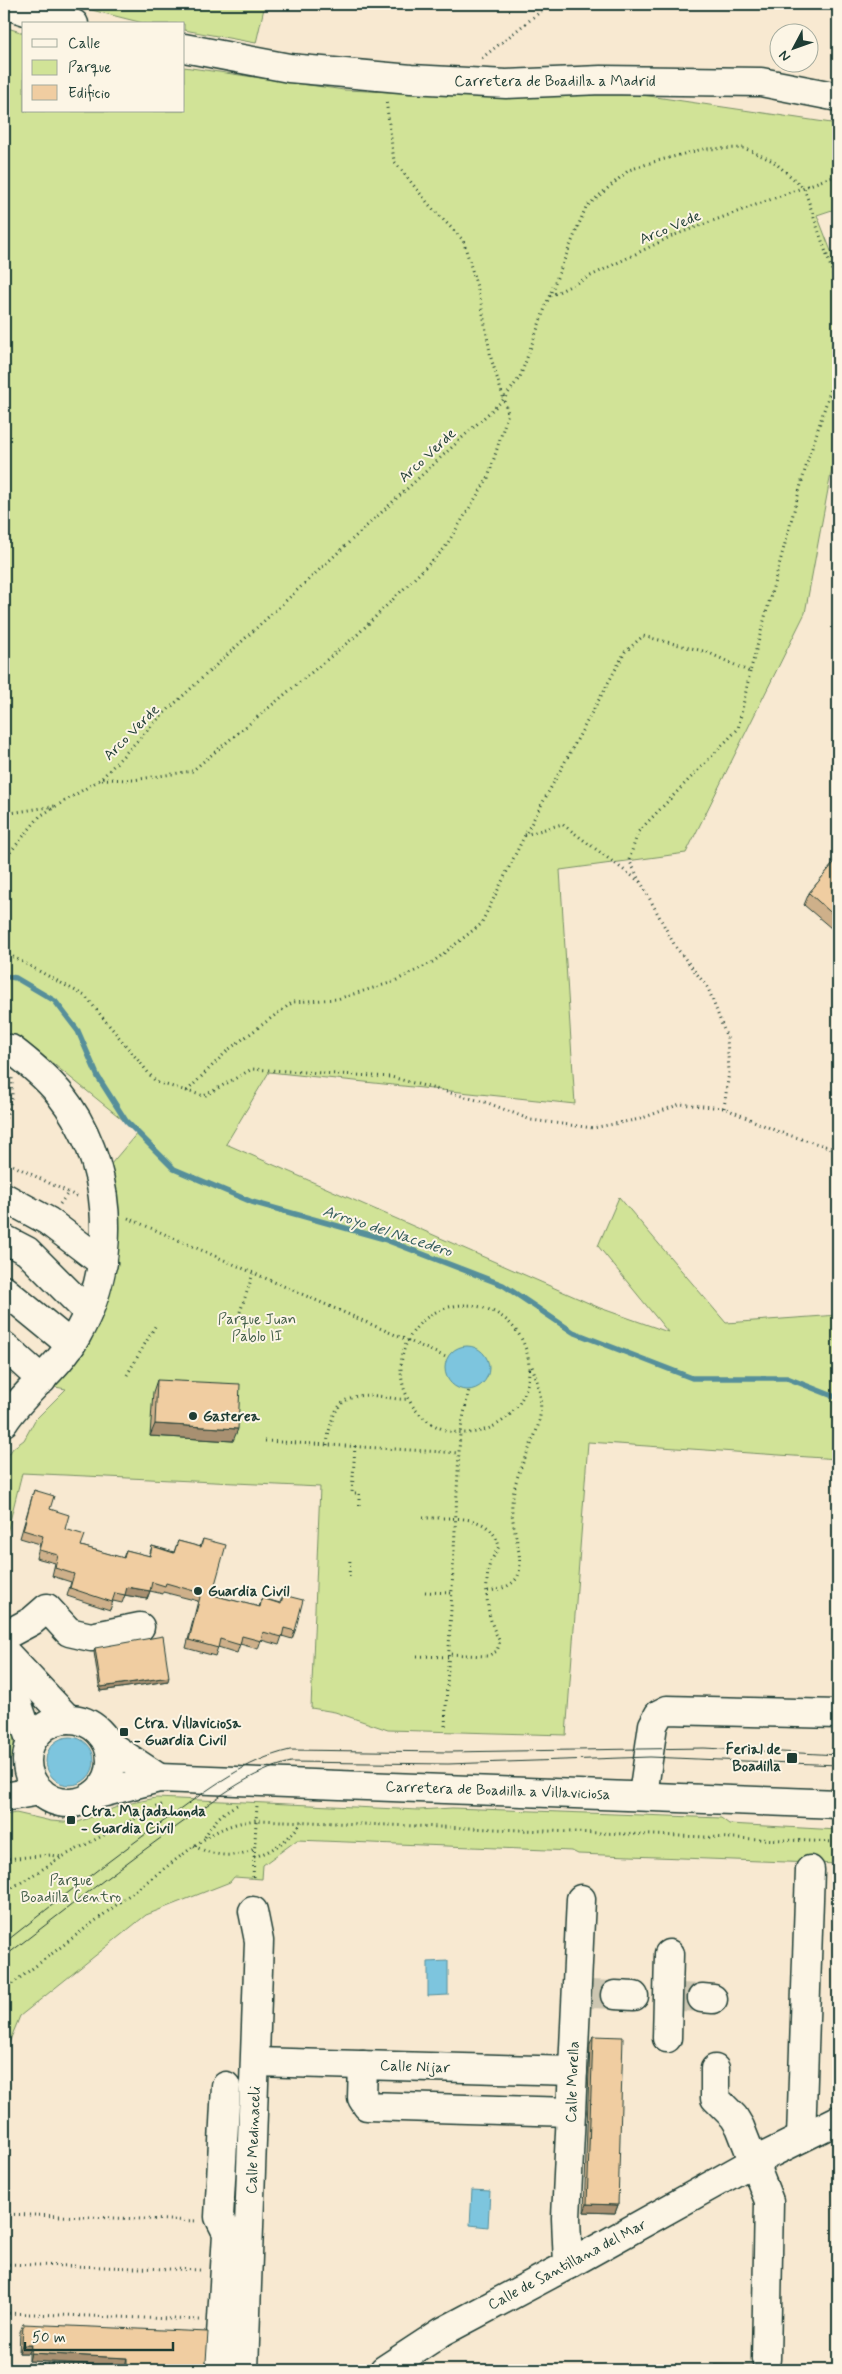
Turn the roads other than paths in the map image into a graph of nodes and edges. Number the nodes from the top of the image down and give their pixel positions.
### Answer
1 (4, 4) edge
2 (66, 22) edge
3 (185, 48) edge
4 (838, 97) edge
5 (15, 1052) road end
6 (4, 1197) edge
7 (4, 1239) edge
8 (103, 1263) junction
9 (4, 1290) edge
10 (88, 1312) junction
11 (71, 1344) junction
12 (4, 1346) edge
13 (42, 1380) junction
14 (6, 1414) edge
15 (140, 1627) dead end
16 (4, 1636) edge
17 (4, 1651) edge
18 (4, 1684) edge
19 (838, 1714) edge
20 (68, 1718) junction
21 (109, 1745) junction
22 (29, 1751) junction
23 (159, 1778) junction
24 (4, 1779) edge
25 (40, 1791) junction
26 (94, 1795) junction
27 (643, 1795) junction
28 (4, 1797) edge
29 (838, 1804) edge
30 (810, 1870) dead end
31 (581, 1899) dead end
32 (253, 1911) dead end
33 (669, 1954) dead end
34 (648, 1996) junction
35 (667, 2038) dead end
36 (256, 2062) junction
37 (363, 2065) junction
38 (715, 2068) dead end
39 (573, 2071) junction
40 (226, 2086) dead end
41 (571, 2112) junction
42 (838, 2120) edge
43 (801, 2138) junction
44 (753, 2162) junction
45 (568, 2265) junction
46 (766, 2359) dead end
47 (220, 2370) edge
48 (244, 2370) edge
49 (384, 2370) edge

1 - 2 street
3 - 4 street, Carretera de Boadilla a Madrid
5 - 8 street
6 - 8 street
7 - 10 street
8 - 10 street
9 - 11 street
10 - 11 street
11 - 13 street
12 - 13 street
13 - 14 street
15 - 16 street
17 - 20 street
18 - 22 street
19 - 27 street
20 - 21 street
20 - 22 street
21 - 23 street
21 - 26 street
22 - 24 street
22 - 25 street
23 - 26 street, Carretera de Boadilla a Villaviciosa
23 - 27 street, Carretera de Boadilla a Villaviciosa
25 - 26 street
25 - 28 street
27 - 29 street, Carretera de Boadilla a Villaviciosa
30 - 43 street
31 - 34 street, Calle Morella
32 - 36 street, Calle Medinaceli
33 - 34 street
34 - 35 street
34 - 39 street, Calle Morella
36 - 37 street, Calle Nijar
36 - 48 street, Calle Medinaceli
37 - 39 street, Calle Nijar
37 - 41 street
38 - 44 street
39 - 41 street, Calle Morella
40 - 47 street
41 - 45 street, Calle Morella
42 - 43 street, Calle de Santillana del Mar
43 - 44 street, Calle de Santillana del Mar
44 - 45 street, Calle de Santillana del Mar
44 - 46 street
45 - 49 street, Calle de Santillana del Mar

